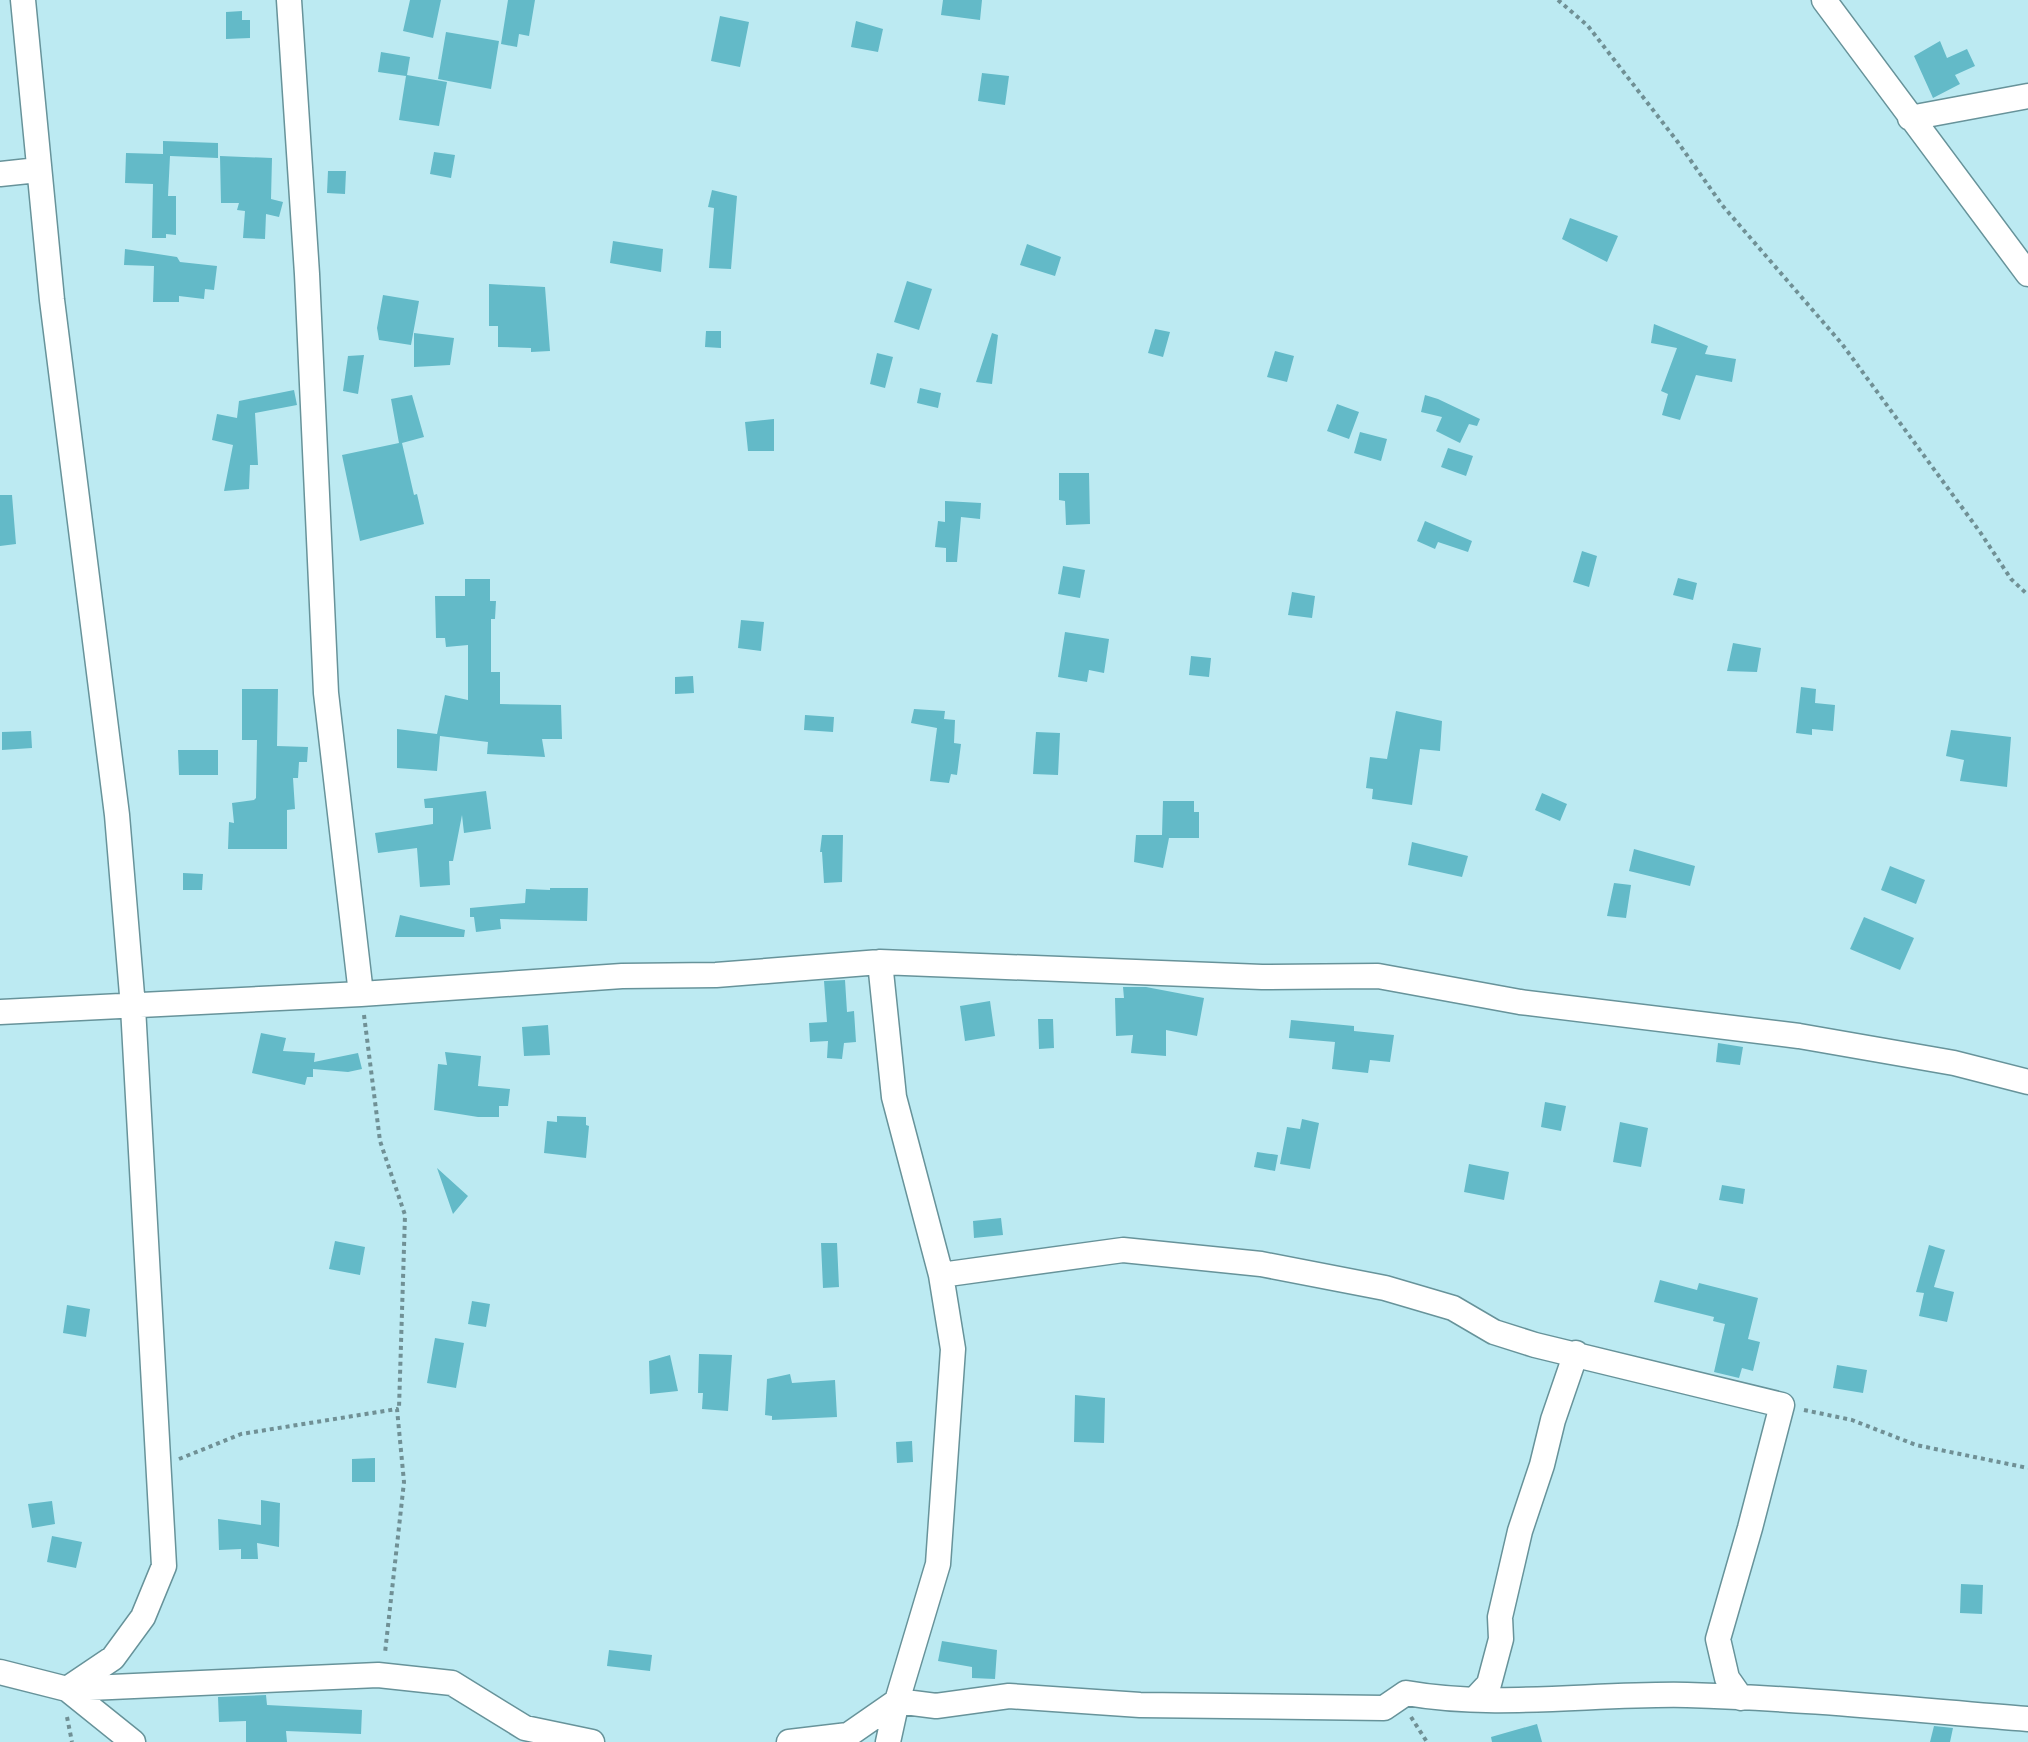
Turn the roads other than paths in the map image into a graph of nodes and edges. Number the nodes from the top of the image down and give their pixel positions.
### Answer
1 (23, 0) edge
2 (289, 0) edge
3 (1824, 0) edge
4 (2028, 96) edge
5 (1910, 118) junction
6 (38, 170) junction
7 (0, 174) edge
8 (2028, 274) edge
9 (880, 962) junction
10 (361, 994) junction
11 (133, 1007) junction
12 (0, 1012) edge
13 (2028, 1082) edge
14 (941, 1275) junction
15 (1576, 1353) junction
16 (0, 1672) edge
17 (67, 1689) junction
18 (1741, 1698) junction
19 (1475, 1699) junction
20 (897, 1701) junction
21 (2028, 1719) edge
22 (133, 1742) edge
23 (592, 1742) edge
24 (789, 1742) edge
25 (888, 1742) edge

1 - 6 street
2 - 10 street
3 - 5 street
4 - 5 street
5 - 8 street
6 - 7 street
6 - 11 street
9 - 10 street
9 - 13 street
9 - 14 street
10 - 11 street
11 - 12 street
11 - 17 street
14 - 15 street
14 - 20 street
15 - 18 street
15 - 19 street
16 - 17 street
17 - 22 street
17 - 23 street
18 - 19 street
18 - 21 street
19 - 20 street
20 - 24 street
20 - 25 street

